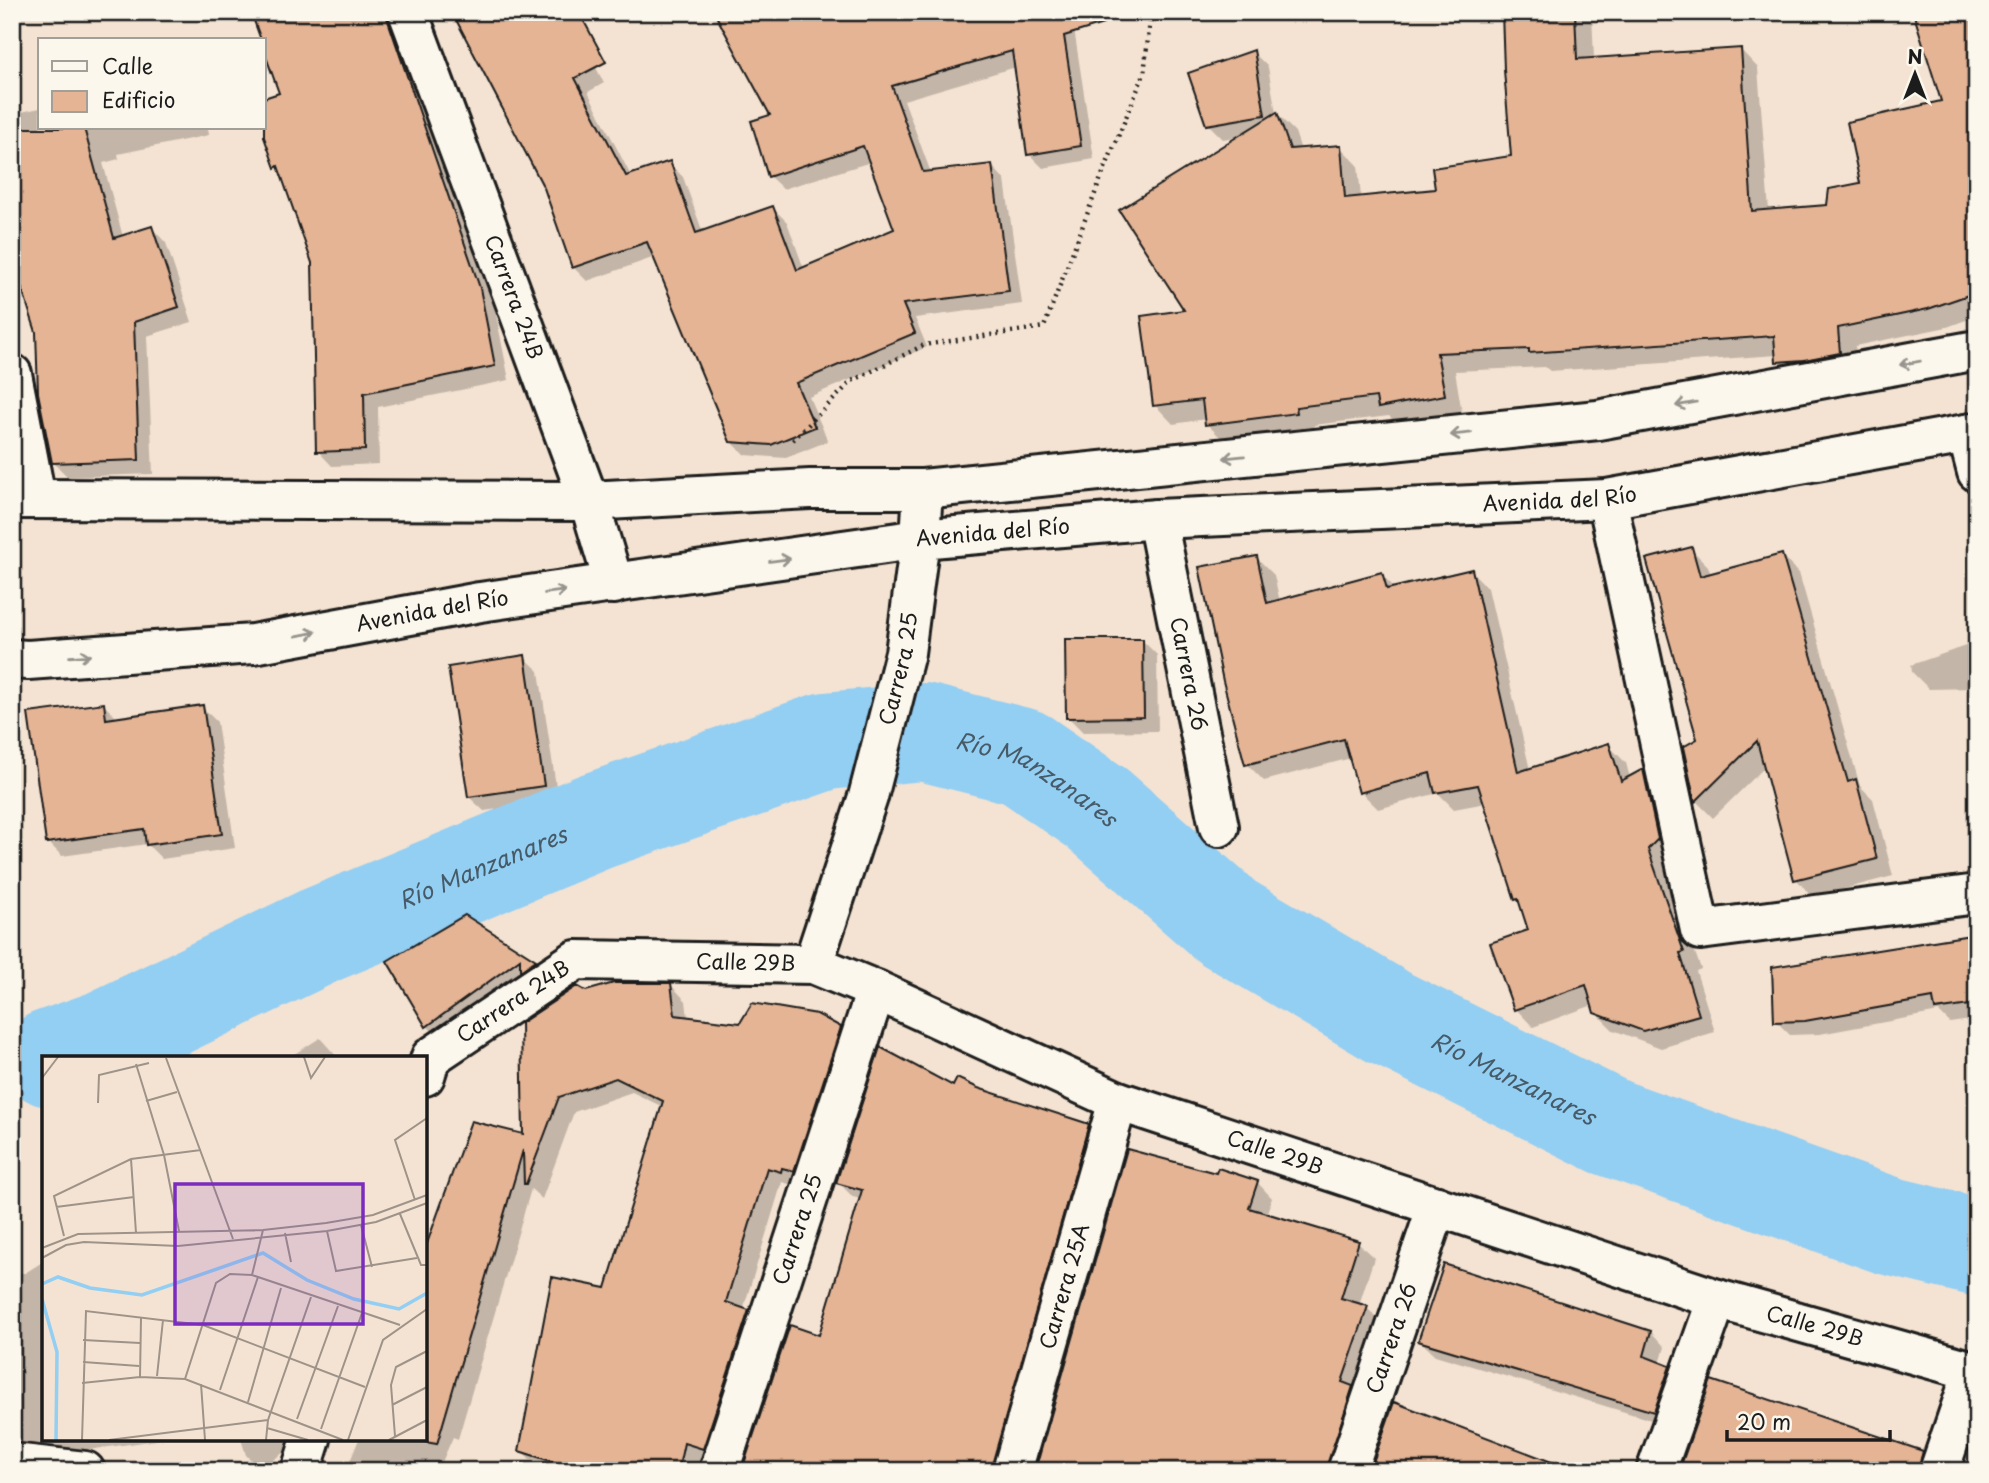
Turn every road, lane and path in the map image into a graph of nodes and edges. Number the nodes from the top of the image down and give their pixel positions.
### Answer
1 (408, 12) edge
2 (1151, 12) edge
3 (1977, 350) edge
4 (12, 374) edge
5 (1972, 433) edge
6 (1977, 472) edge
7 (810, 489) junction
8 (923, 489) junction
9 (24, 499) edge
10 (1607, 499) junction
11 (589, 501) junction
12 (1157, 519) junction
13 (920, 539) junction
14 (614, 584) junction
15 (12, 659) edge
16 (1219, 827) dead end
17 (1977, 894) edge
18 (576, 960) joint
19 (813, 964) junction
20 (877, 990) junction
21 (427, 1070) edge
22 (1118, 1101) junction
23 (1437, 1206) junction
24 (1717, 1299) junction
25 (1975, 1372) edge
26 (310, 1441) edge
27 (12, 1463) edge
28 (85, 1471) edge
29 (301, 1471) edge
30 (719, 1471) edge
31 (1012, 1471) edge
32 (1347, 1471) edge
33 (1656, 1471) edge
34 (1940, 1471) edge

1 - 11 street, Carrera 24B
2 - 7 path
3 -> 8 street
4 - 9 street
5 - 6 street
5 - 10 street, Avenida del Río
7 - 8 street
7 - 11 street
8 - 13 street, Carrera 25
9 - 11 street
10 - 12 street, Avenida del Río
10 - 17 street
11 - 14 street, Carrera 24B
12 - 13 street, Avenida del Río
12 - 16 street, Carrera 26
14 -> 13 street, Avenida del Río
13 - 19 street, Carrera 25
15 -> 14 street, Avenida del Río
18 - 19 street, Calle 29B
18 - 21 street, Carrera 24B
19 - 20 street, Calle 29B
20 - 22 street, Calle 29B
20 - 30 street, Carrera 25
22 - 23 street, Calle 29B
22 - 31 street, Carrera 25A
23 - 24 street, Calle 29B
23 - 32 street, Carrera 26
24 - 25 street, Calle 29B
24 - 33 street
25 - 34 street
26 - 29 street
27 - 28 street

